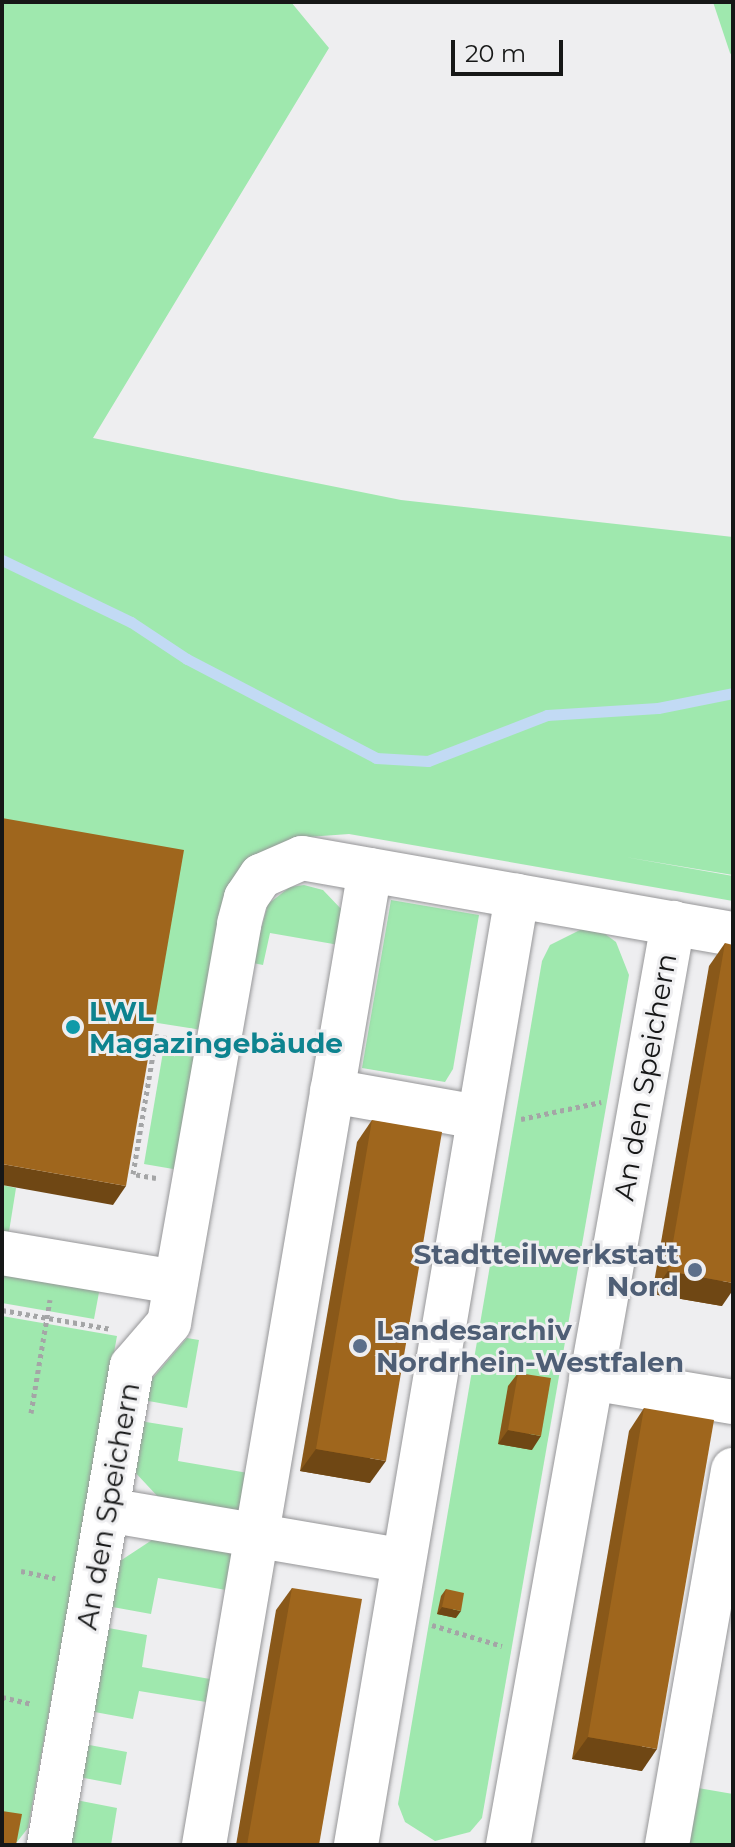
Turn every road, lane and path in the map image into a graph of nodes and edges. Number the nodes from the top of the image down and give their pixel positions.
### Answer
1 (370, 870) junction
2 (517, 896) junction
3 (673, 923) junction
4 (733, 934) edge
5 (143, 1034) edge
6 (156, 1036) junction
7 (178, 1040) dead end
8 (332, 1091) junction
9 (641, 1095) junction
10 (477, 1122) junction
11 (193, 1185) junction
12 (2, 1253) edge
13 (51, 1292) dead end
14 (172, 1303) junction
15 (2, 1310) edge
16 (47, 1318) junction
17 (591, 1378) junction
18 (733, 1402) edge
19 (31, 1413) dead end
20 (733, 1470) edge
21 (107, 1510) junction
22 (256, 1536) junction
23 (401, 1560) junction
24 (392, 1613) junction
25 (542, 1659) junction
26 (49, 1845) edge
27 (204, 1845) edge
28 (356, 1845) edge
29 (508, 1845) edge
30 (667, 1845) edge

1 - 2 lane, An den Speichern
1 - 8 lane
1 - 11 lane, An den Speichern
2 - 3 lane, An den Speichern
2 - 10 lane
3 - 4 lane, An den Speichern
3 - 9 lane, An den Speichern
5 - 6 path
6 - 7 path
6 - 11 path
8 - 10 lane
8 - 22 lane
9 - 10 path
9 - 17 lane, An den Speichern
10 - 23 lane
11 - 14 lane, An den Speichern
12 - 14 lane
13 - 16 path
14 - 16 path
14 - 21 lane, An den Speichern
15 - 16 path
16 - 19 path
17 - 18 lane
17 - 25 lane, An den Speichern
20 - 30 lane
21 - 22 lane
21 - 26 lane, An den Speichern
22 - 23 lane
22 - 27 lane
23 - 24 lane
24 - 25 path
24 - 28 lane
25 - 29 lane, An den Speichern

